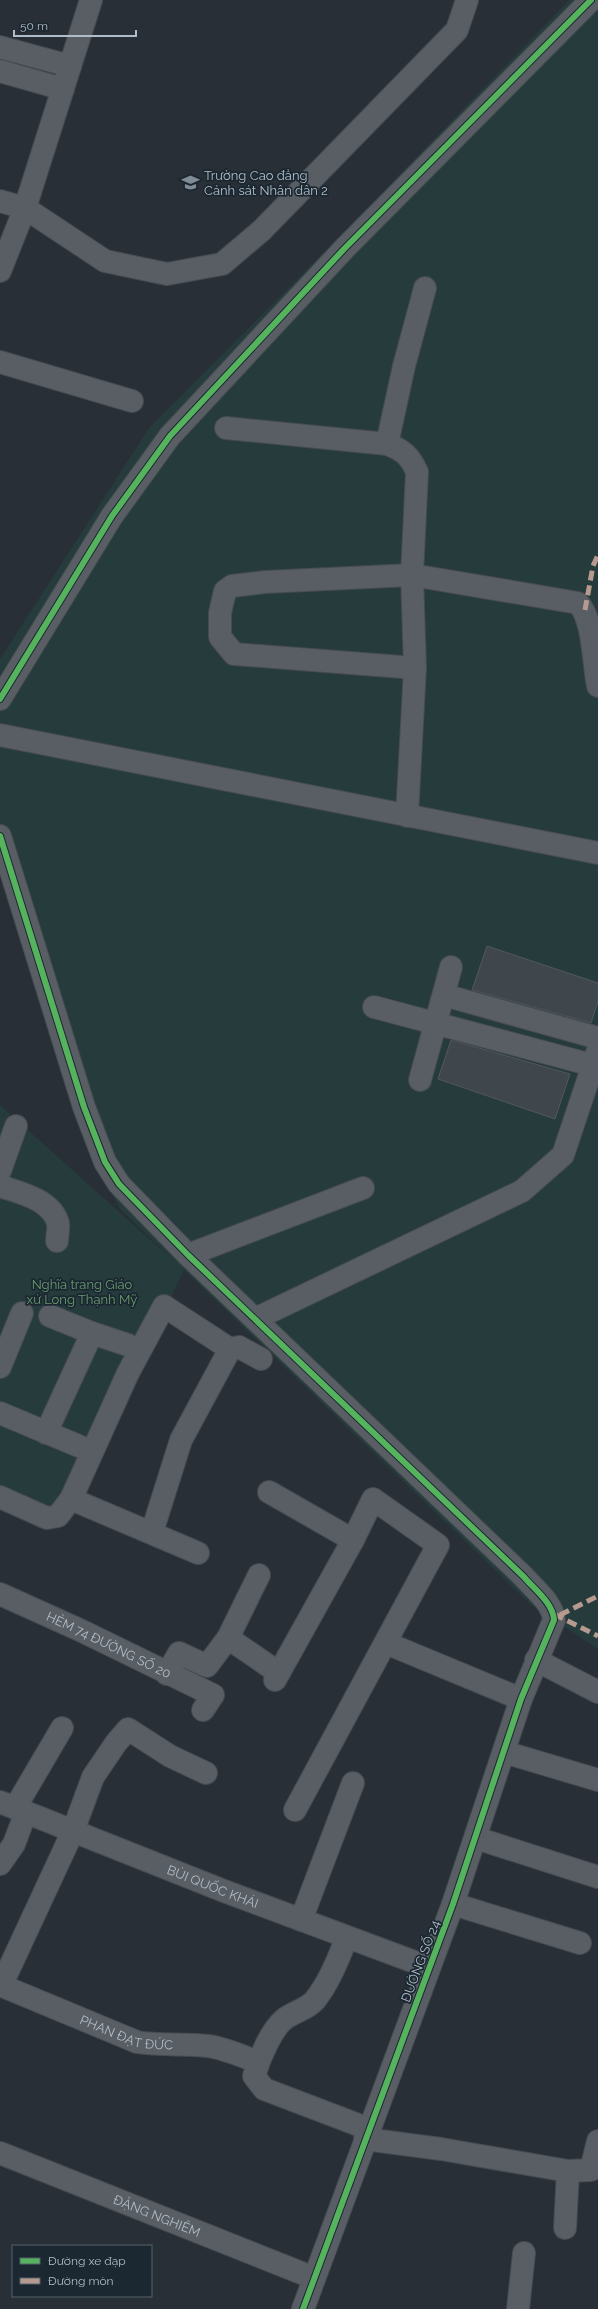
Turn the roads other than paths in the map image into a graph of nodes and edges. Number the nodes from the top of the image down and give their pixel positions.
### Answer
1 (91, 0) edge
2 (467, 0) edge
3 (591, 0) edge
4 (0, 47) edge
5 (70, 66) junction
6 (0, 71) edge
7 (63, 89) junction
8 (0, 201) edge
9 (25, 208) junction
10 (0, 271) edge
11 (425, 288) dead end
12 (0, 362) edge
13 (132, 401) dead end
14 (226, 428) dead end
15 (387, 444) junction
16 (412, 575) junction
17 (415, 668) junction
18 (598, 686) edge
19 (0, 698) edge
20 (0, 734) edge
21 (407, 816) junction
22 (0, 836) edge
23 (598, 853) edge
24 (452, 967) dead end
25 (444, 994) junction
26 (374, 1007) dead end
27 (436, 1024) junction
28 (598, 1038) edge
29 (595, 1058) edge
30 (420, 1080) dead end
31 (16, 1126) dead end
32 (0, 1171) edge
33 (0, 1186) edge
34 (363, 1188) dead end
35 (57, 1241) dead end
36 (188, 1256) junction
37 (22, 1313) dead end
38 (50, 1316) dead end
39 (255, 1319) junction
40 (92, 1333) junction
41 (128, 1345) dead end
42 (230, 1349) junction
43 (260, 1359) dead end
44 (0, 1367) edge
45 (0, 1413) edge
46 (46, 1433) junction
47 (86, 1450) dead end
48 (269, 1492) dead end
49 (0, 1497) edge
50 (71, 1499) junction
51 (152, 1532) junction
52 (353, 1540) junction
53 (198, 1553) dead end
54 (259, 1575) dead end
55 (0, 1594) edge
56 (228, 1638) junction
57 (386, 1643) junction
58 (536, 1660) junction
59 (167, 1674) junction
60 (598, 1692) edge
61 (521, 1699) junction
62 (203, 1710) dead end
63 (62, 1728) dead end
64 (504, 1752) junction
65 (206, 1773) dead end
66 (598, 1780) edge
67 (353, 1783) dead end
68 (14, 1807) edge
69 (295, 1810) dead end
70 (73, 1831) junction
71 (476, 1838) junction
72 (0, 1864) edge
73 (598, 1877) edge
74 (453, 1904) junction
75 (301, 1920) junction
76 (347, 1937) junction
77 (580, 1943) dead end
78 (428, 1967) junction
79 (0, 1986) edge
80 (258, 2062) junction
81 (367, 2134) junction
82 (598, 2140) edge
83 (0, 2153) edge
84 (568, 2171) junction
85 (565, 2228) dead end
86 (524, 2253) dead end
87 (314, 2278) junction
88 (303, 2309) edge
89 (518, 2309) edge

1 - 5 street
2 - 9 street
3 - 19 street
4 - 5 street
5 - 7 street
6 - 7 street
7 - 9 street
8 - 9 street
9 - 10 street
11 - 15 street
12 - 13 street
14 - 15 street
15 - 16 street
16 - 17 street
16 - 17 street
16 - 18 street
17 - 21 street
20 - 21 street
21 - 23 street
22 - 36 street
24 - 25 street
25 - 27 street
25 - 28 street
26 - 27 street
27 - 29 street
27 - 30 street
29 - 39 street
31 - 32 street
33 - 35 street
34 - 36 street
36 - 39 street
37 - 44 street
38 - 40 street
39 - 58 street, ĐƯỜNG SỐ 24
40 - 41 street
40 - 46 street
42 - 43 street
42 - 50 street
42 - 51 street
45 - 46 street
46 - 47 street
48 - 52 street
49 - 50 street
50 - 51 street
51 - 53 street
52 - 56 street
52 - 57 street
54 - 56 street
55 - 59 street, HẺM 74 ĐƯỜNG SỐ 20
56 - 59 street, HẺM 74 ĐƯỜNG SỐ 20
57 - 61 street
57 - 69 street
58 - 60 street
58 - 61 street, ĐƯỜNG SỐ 24
59 - 62 street
61 - 64 street, ĐƯỜNG SỐ 24
63 - 68 street
64 - 66 street
64 - 71 street, ĐƯỜNG SỐ 24
65 - 70 street
67 - 75 street
68 - 70 street, BÙI QUỐC KHÁI
68 - 72 street
70 - 75 street, BÙI QUỐC KHÁI
70 - 79 street
71 - 73 street
71 - 74 street, ĐƯỜNG SỐ 24
74 - 77 street
74 - 78 street, ĐƯỜNG SỐ 24
75 - 76 street, BÙI QUỐC KHÁI
76 - 78 street, BÙI QUỐC KHÁI
76 - 80 street
78 - 81 street, ĐƯỜNG SỐ 24
79 - 80 street, PHAN ĐẠT ĐỨC
80 - 81 street
81 - 84 street
81 - 87 street, ĐƯỜNG SỐ 24
82 - 84 street
83 - 87 street, ĐẶNG NGHIÊM
84 - 85 street
86 - 89 street
87 - 88 street, ĐƯỜNG SỐ 24

